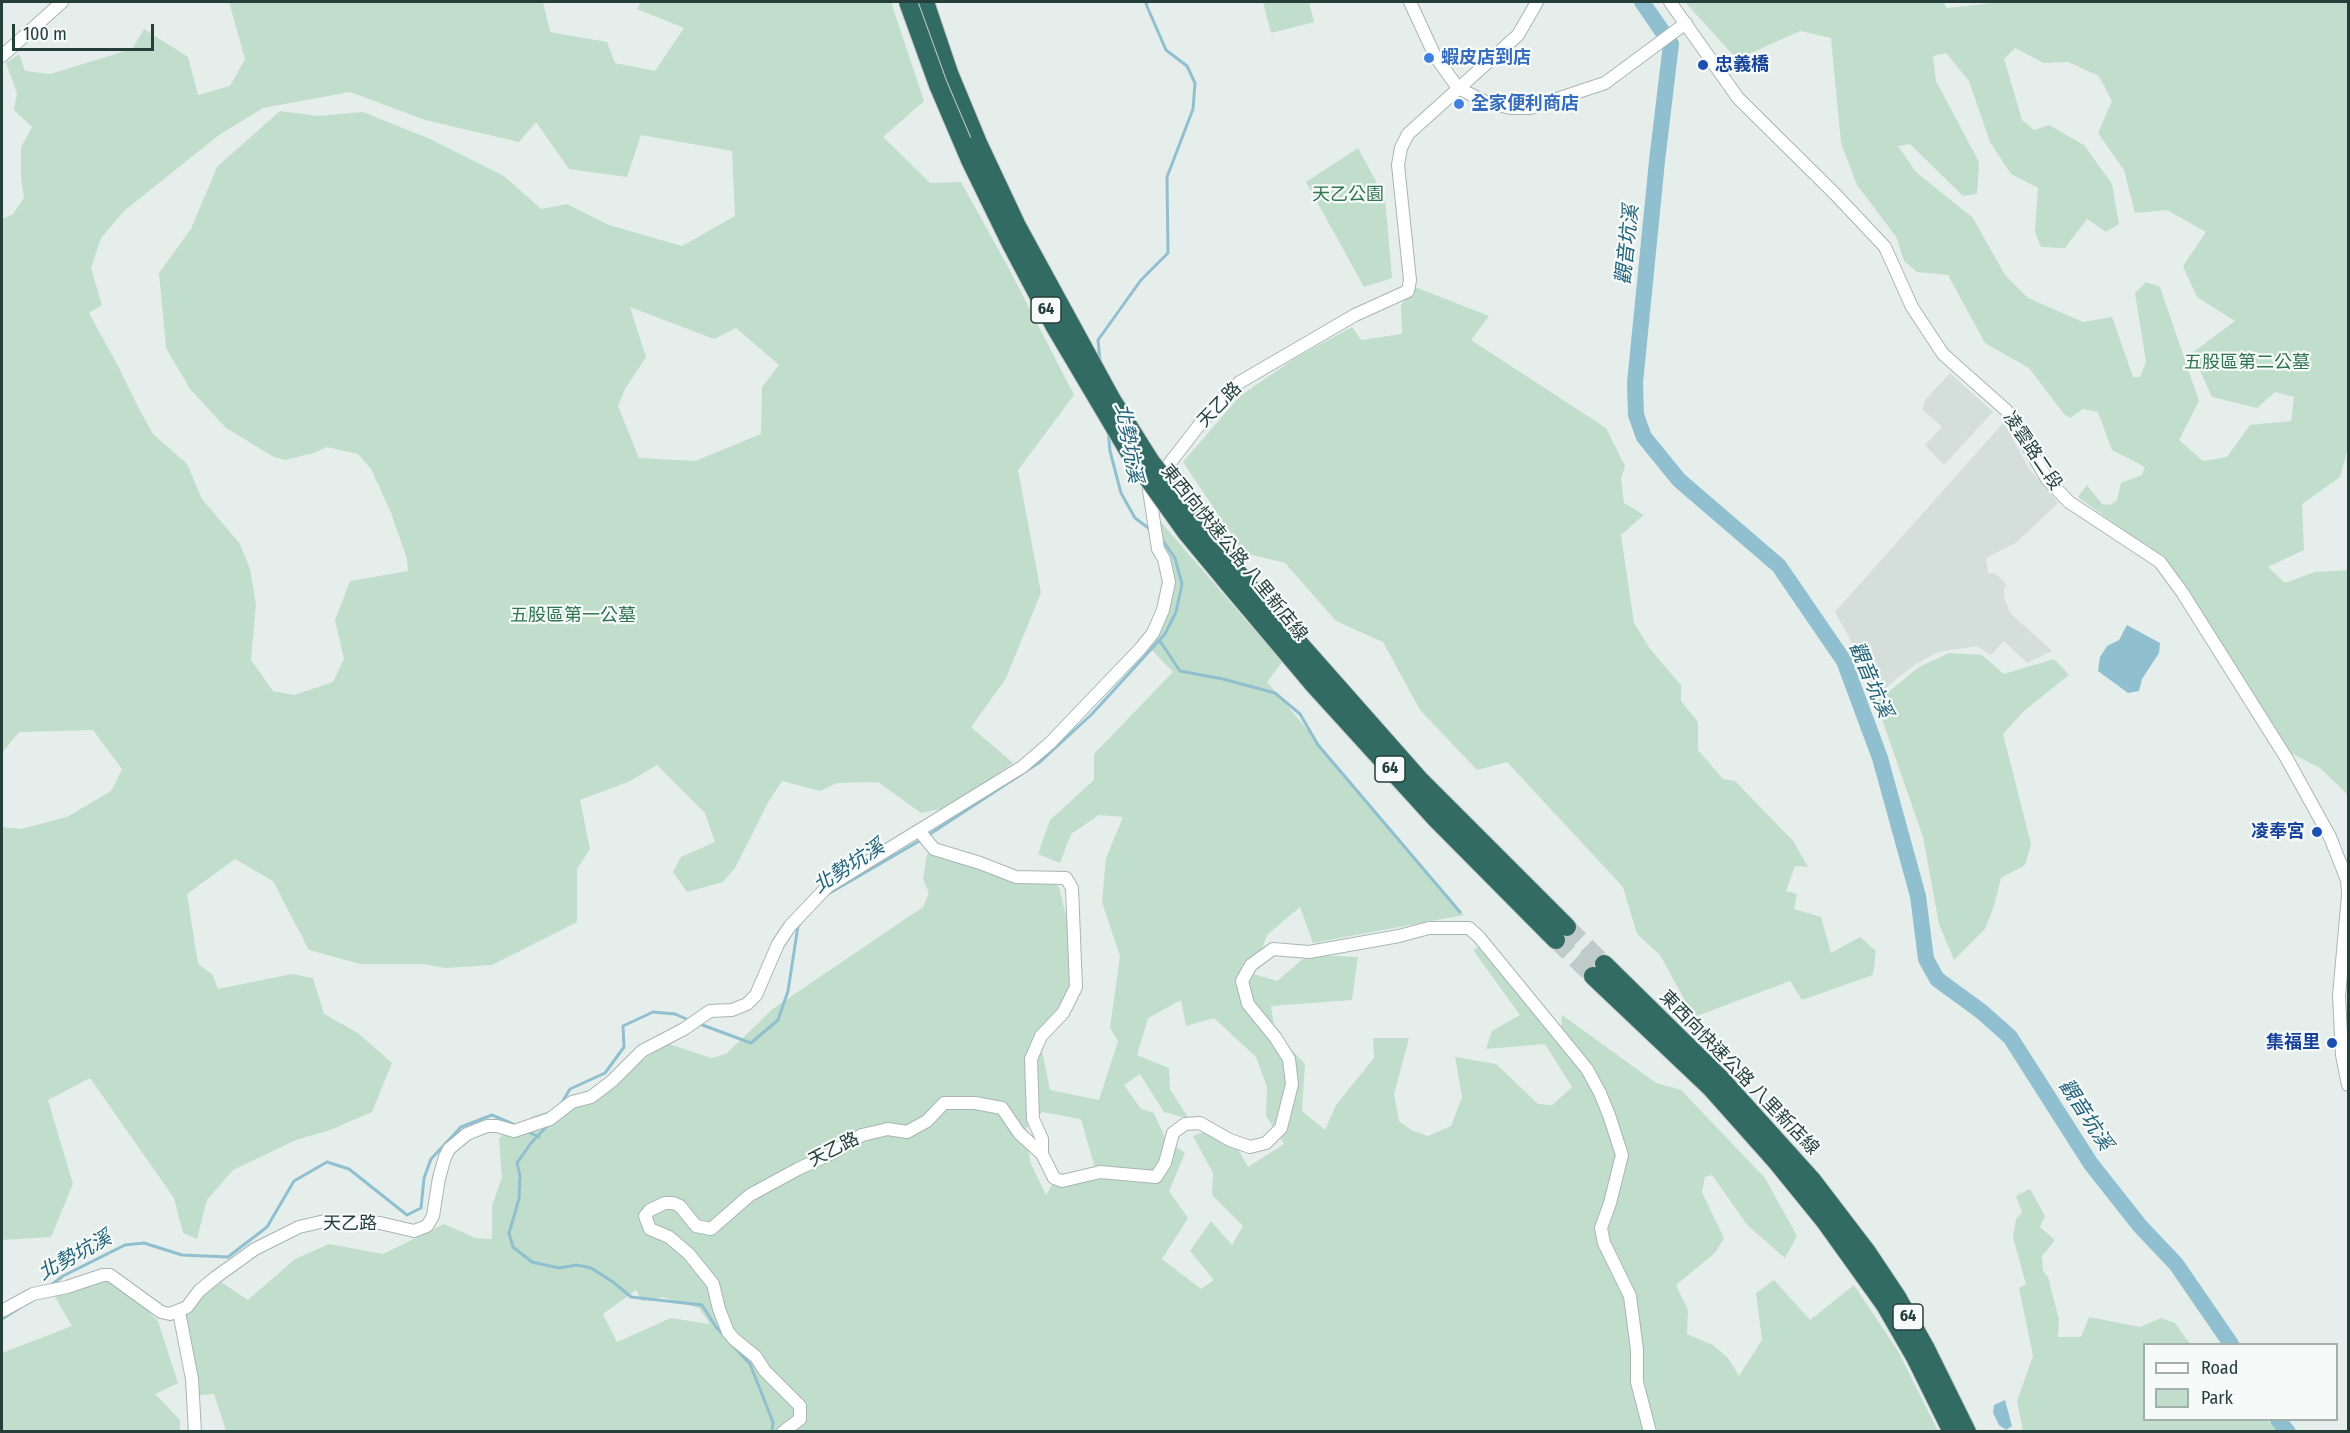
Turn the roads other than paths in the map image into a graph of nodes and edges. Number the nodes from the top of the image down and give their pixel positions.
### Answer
1 (62, 2) edge
2 (908, 2) edge
3 (926, 2) edge
4 (1410, 2) edge
5 (1537, 2) edge
6 (1670, 2) edge
7 (1682, 26) junction
8 (2, 56) edge
9 (1458, 88) junction
10 (1240, 586) junction
11 (921, 832) junction
12 (2349, 894) edge
13 (1562, 934) tunnel mouth
14 (1599, 970) tunnel mouth
15 (2349, 1085) edge
16 (1042, 1154) junction
17 (1830, 1215) junction
18 (2, 1311) edge
19 (179, 1312) junction
20 (195, 1431) edge
21 (783, 1431) edge
22 (1650, 1431) edge
23 (1952, 1431) edge
24 (1967, 1431) edge

1 - 8 street
2 - 10 highway, 東西向快速公路 八里新店線 / 64, bridge
3 - 10 highway, 東西向快速公路 八里新店線 / 64, bridge
4 - 9 street
5 - 9 street, 天乙路
6 - 7 street, 凌雲路二段
7 - 9 street
7 - 12 street, 凌雲路二段
9 - 11 street, 天乙路
10 - 13 highway, 東西向快速公路 八里新店線 / 64
11 - 16 street
11 - 19 street, 天乙路
12 - 15 street, 凌雲路二段
14 - 17 highway, 東西向快速公路 八里新店線 / 64
16 - 21 street, 天乙路
16 - 22 street
17 - 23 highway, 東西向快速公路 八里新店線 / 64
17 - 24 highway, 東西向快速公路 八里新店線 / 64
18 - 19 street
19 - 20 street

